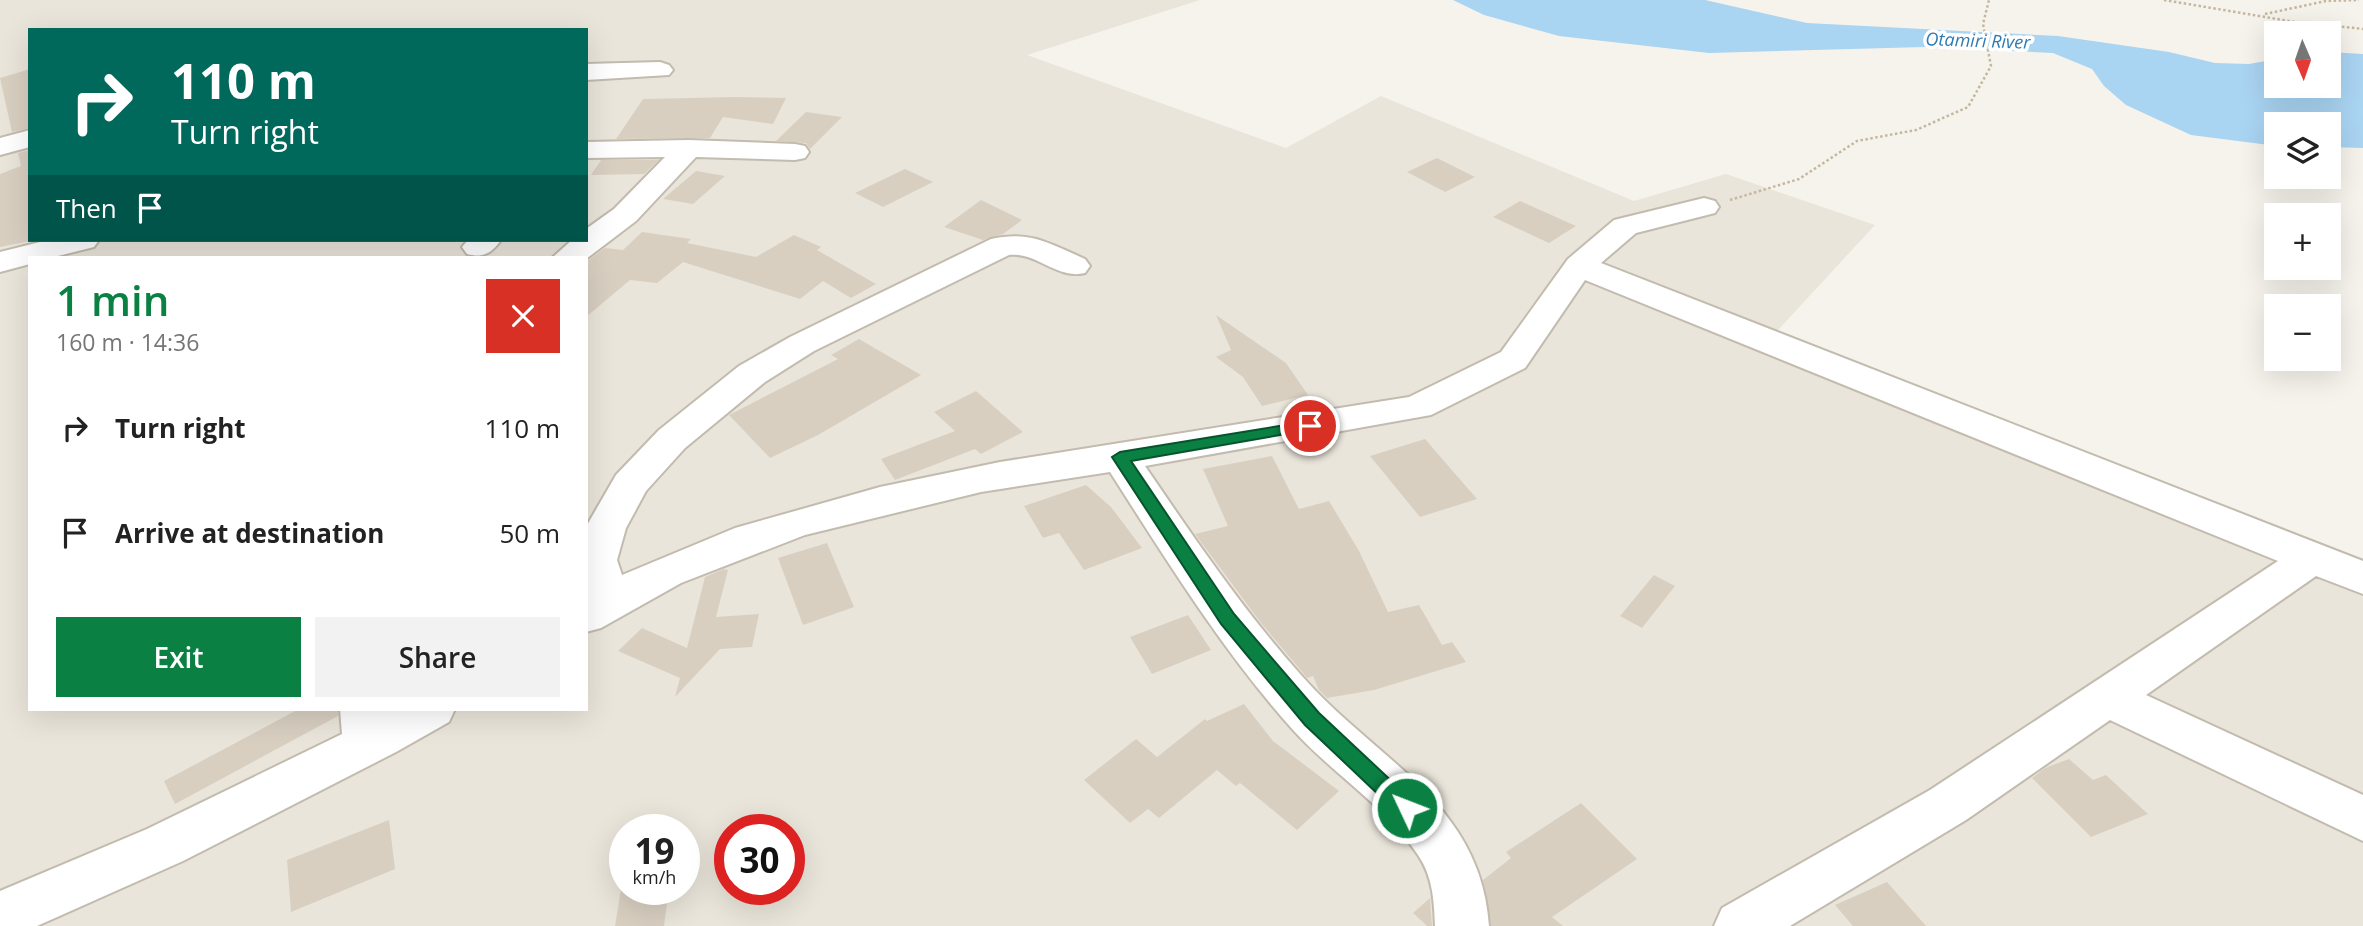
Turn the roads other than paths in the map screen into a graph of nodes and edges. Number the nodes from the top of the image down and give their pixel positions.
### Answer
1 (660, 70) dead end
2 (588, 72) edge
3 (690, 148) junction
4 (588, 150) edge
5 (795, 152) dead end
6 (1704, 207) road end
7 (75, 242) edge
8 (570, 256) edge
9 (0, 261) edge
10 (1579, 265) junction
11 (1074, 266) dead end
12 (1120, 457) junction
13 (2311, 559) junction
14 (2363, 578) edge
15 (598, 609) edge
16 (2107, 697) junction
17 (424, 711) edge
18 (365, 726) edge
19 (2363, 819) edge
20 (0, 916) edge
21 (1462, 926) edge
22 (1741, 926) edge

1 - 2 street
3 - 4 street
3 - 5 street
3 - 8 street
6 - 10 street
7 - 9 street
10 - 12 street
10 - 13 street
11 - 15 street
12 - 15 street
12 - 21 street
13 - 14 street
13 - 16 street
16 - 19 street
16 - 22 street
17 - 18 street
18 - 20 street

